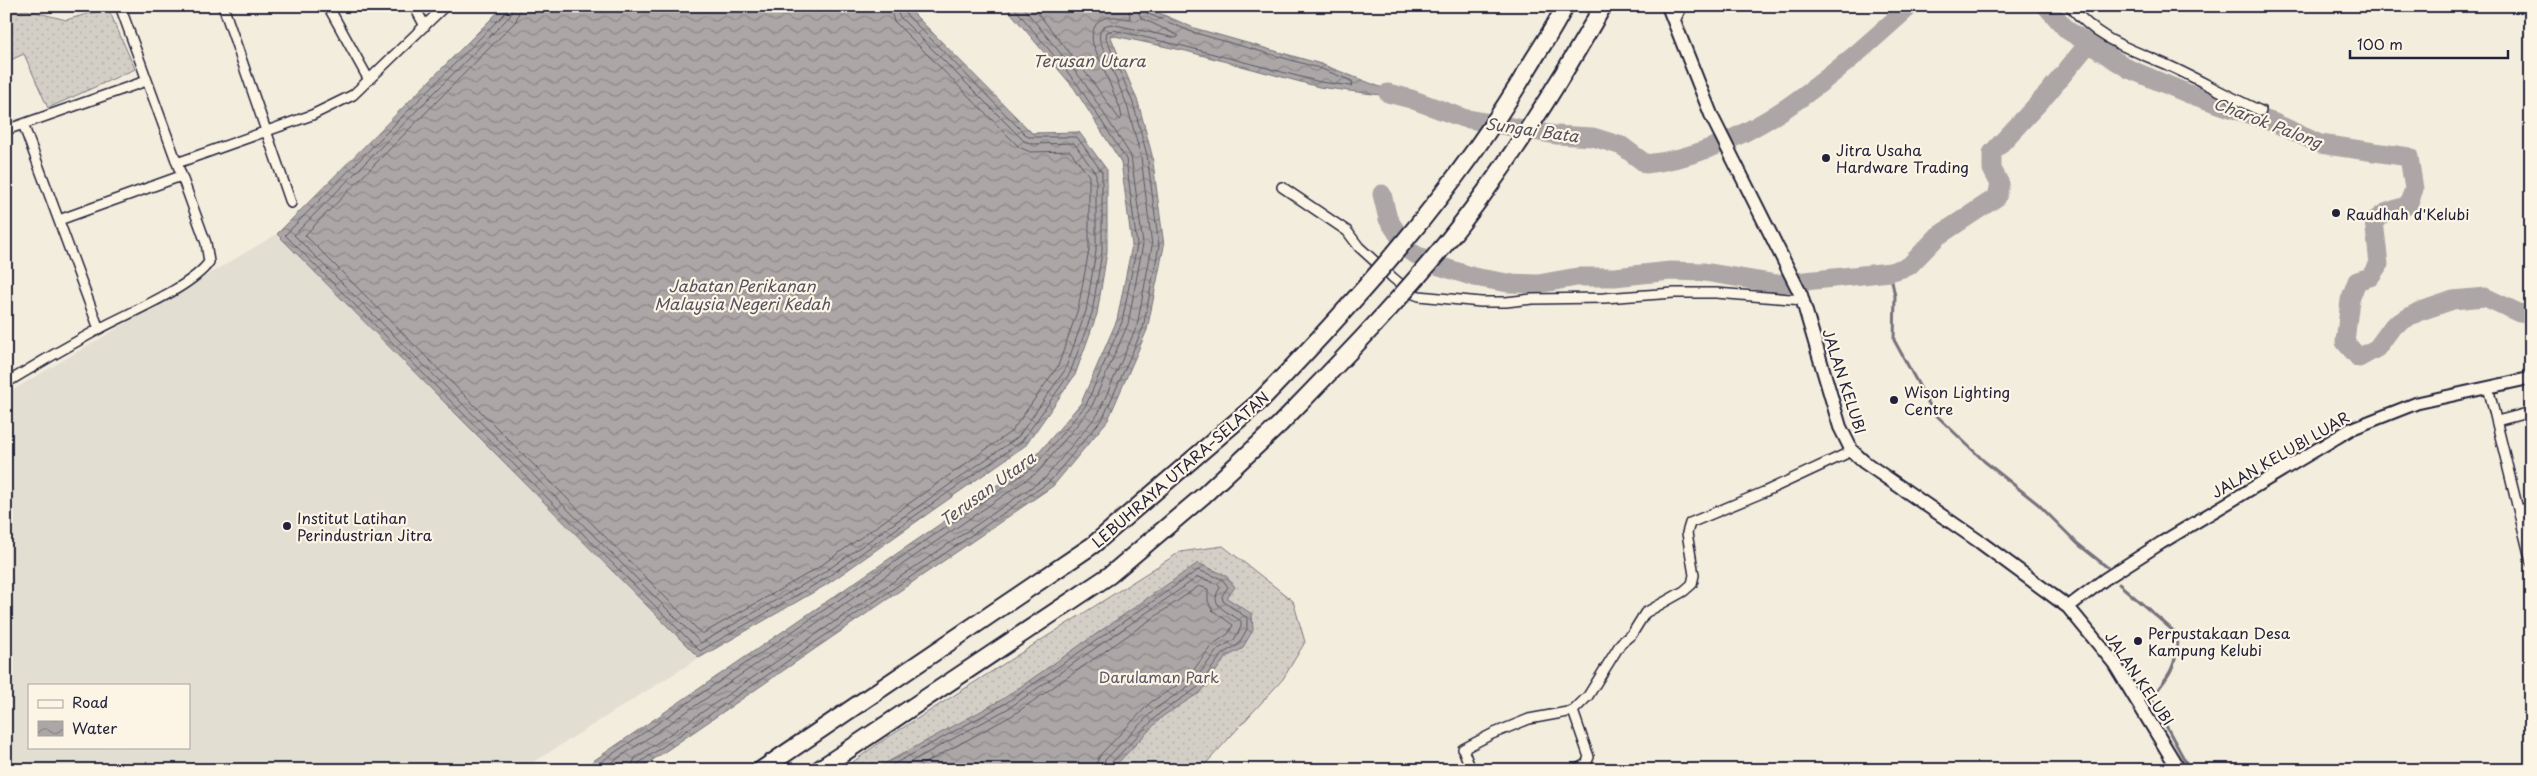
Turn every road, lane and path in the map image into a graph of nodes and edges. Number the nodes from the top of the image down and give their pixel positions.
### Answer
1 (120, 6) edge
2 (223, 6) edge
3 (328, 6) edge
4 (414, 6) edge
5 (445, 6) edge
6 (1565, 6) edge
7 (1603, 6) edge
8 (1668, 6) edge
9 (1682, 6) edge
10 (2070, 6) edge
11 (1674, 23) junction
12 (425, 26) junction
13 (369, 80) junction
14 (146, 81) junction
15 (2261, 111) dead end
16 (23, 124) junction
17 (6, 130) edge
18 (266, 131) junction
19 (177, 164) junction
20 (181, 176) junction
21 (1282, 187) dead end
22 (291, 203) dead end
23 (58, 220) junction
24 (1802, 297) junction
25 (98, 329) junction
26 (2531, 378) edge
27 (7, 379) edge
28 (2488, 387) junction
29 (2531, 412) edge
30 (2497, 421) junction
31 (1852, 451) junction
32 (2531, 507) edge
33 (2519, 510) junction
34 (2531, 562) edge
35 (2068, 607) junction
36 (1573, 711) junction
37 (761, 770) edge
38 (818, 770) edge
39 (1471, 770) edge
40 (1575, 770) edge
41 (2179, 770) edge

1 - 14 street
2 - 18 street
3 - 13 street
4 - 12 street
5 - 12 street
6 - 37 highway, LEBUHRAYA UTARA–SELATAN, bridge
7 - 38 highway, LEBUHRAYA UTARA–SELATAN, bridge
8 - 11 main road, JALAN KELUBI
9 - 11 street
10 - 15 street
11 - 24 main road, JALAN KELUBI
12 - 13 street
13 - 18 street
14 - 16 street
14 - 19 street
16 - 17 street
16 - 23 street
18 - 19 street
18 - 22 street
19 - 20 street
20 - 23 street
20 - 25 street
21 - 24 street
23 - 25 street
24 - 31 main road, JALAN KELUBI
25 - 27 street
26 - 28 street, JALAN KELUBI LUAR
28 - 30 street
28 - 35 street, JALAN KELUBI LUAR
29 - 30 street
30 - 33 street
31 - 35 main road, JALAN KELUBI
31 - 36 street
32 - 33 street
33 - 34 street
35 - 41 main road, JALAN KELUBI
36 - 39 street
36 - 40 street

